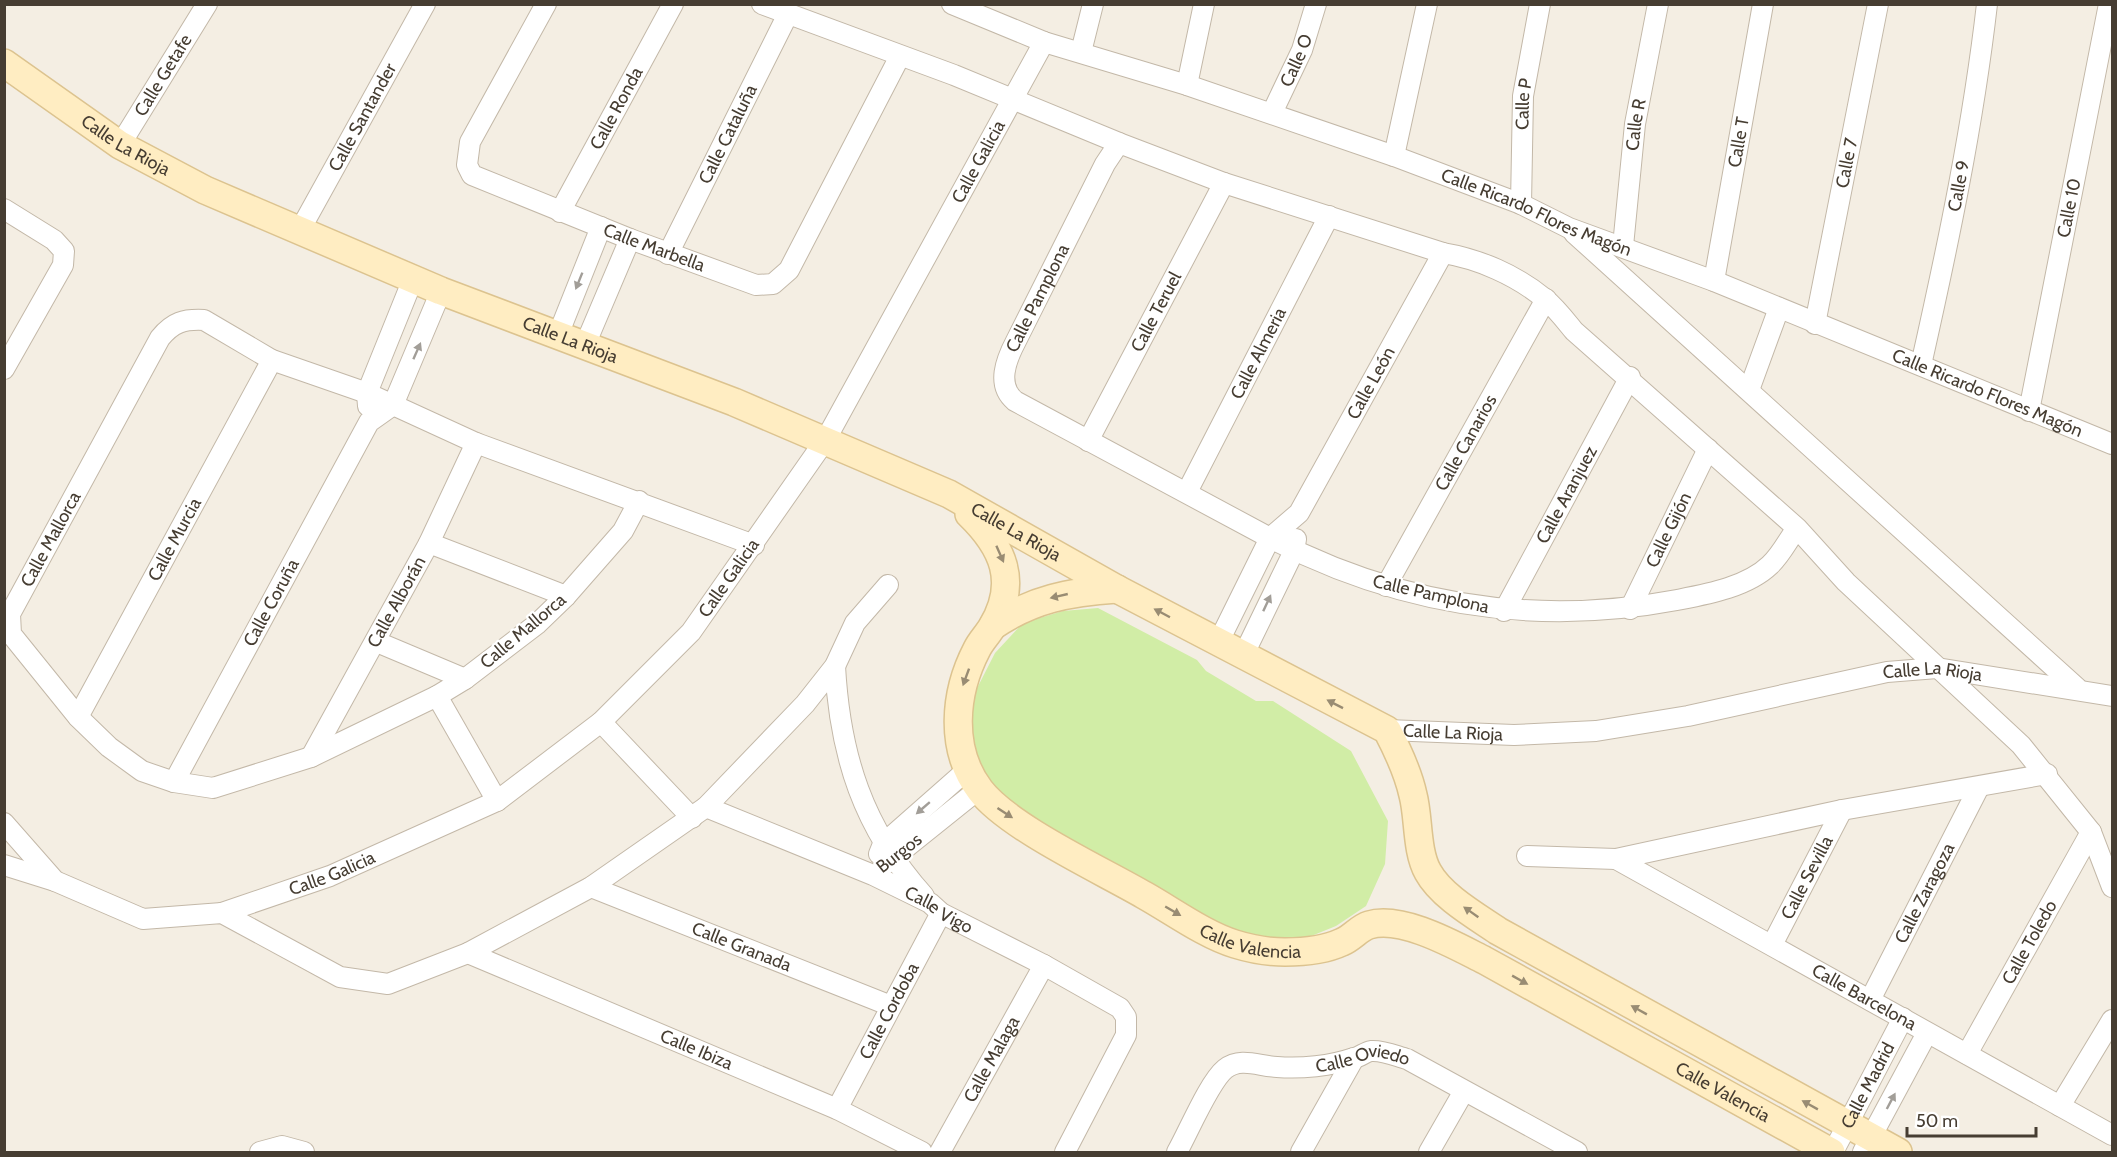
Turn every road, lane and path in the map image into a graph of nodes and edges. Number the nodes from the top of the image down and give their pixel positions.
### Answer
1 (207, 4) edge
2 (425, 4) edge
3 (546, 4) edge
4 (673, 4) edge
5 (762, 4) edge
6 (952, 4) edge
7 (1093, 4) edge
8 (1204, 4) edge
9 (1316, 4) edge
10 (1427, 4) edge
11 (1540, 4) edge
12 (1658, 4) edge
13 (1763, 4) edge
14 (1878, 4) edge
15 (1987, 4) edge
16 (2109, 4) edge
17 (975, 8) edge
18 (788, 15) junction
19 (1044, 42) junction
20 (1081, 52) junction
21 (900, 56) junction
22 (4, 63) edge
23 (1188, 85) junction
24 (1013, 99) junction
25 (1272, 113) junction
26 (1119, 143) junction
27 (120, 145) junction
28 (1394, 156) junction
29 (1224, 183) junction
30 (1521, 204) junction
31 (4, 209) edge
32 (560, 212) junction
33 (1329, 216) junction
34 (601, 227) junction
35 (1569, 228) junction
36 (300, 230) junction
37 (630, 239) junction
38 (1623, 246) junction
39 (1443, 253) junction
40 (668, 254) junction
41 (413, 279) junction
42 (1714, 281) junction
43 (441, 291) junction
44 (1546, 299) junction
45 (1779, 308) junction
46 (1815, 324) junction
47 (558, 335) junction
48 (585, 345) junction
49 (272, 360) junction
50 (1921, 365) junction
51 (4, 369) edge
52 (1630, 377) junction
53 (1749, 390) junction
54 (367, 393) junction
55 (393, 405) junction
56 (2029, 411) junction
57 (369, 422) junction
58 (826, 439) junction
59 (1088, 441) junction
60 (476, 442) junction
61 (2112, 444) edge
62 (1708, 449) junction
63 (1187, 492) junction
64 (949, 494) junction
65 (639, 501) junction
66 (1299, 513) junction
67 (1797, 528) junction
68 (1270, 538) junction
69 (429, 543) junction
70 (754, 545) junction
71 (1294, 551) junction
72 (888, 585) dead end
73 (1386, 586) junction
74 (1117, 589) junction
75 (566, 596) junction
76 (1630, 609) junction
77 (1504, 611) junction
78 (993, 626) junction
79 (377, 642) junction
80 (1218, 643) junction
81 (1243, 656) junction
82 (835, 666) junction
83 (1936, 668) junction
84 (465, 679) junction
85 (2077, 688) junction
86 (437, 696) junction
87 (2112, 696) edge
88 (78, 717) junction
89 (601, 722) junction
90 (1387, 730) junction
91 (311, 757) junction
92 (2047, 774) junction
93 (973, 779) junction
94 (174, 782) junction
95 (1980, 787) junction
96 (497, 801) junction
97 (1842, 810) junction
98 (699, 813) junction
99 (4, 823) edge
100 (2091, 832) junction
101 (888, 851) junction
102 (1527, 856) dead end
103 (1617, 859) junction
104 (4, 865) edge
105 (873, 876) junction
106 (54, 881) junction
107 (591, 887) junction
108 (2112, 887) edge
109 (936, 908) junction
110 (222, 914) junction
111 (1498, 931) junction
112 (1772, 945) junction
113 (468, 953) junction
114 (1484, 960) junction
115 (1044, 965) junction
116 (1870, 1000) junction
117 (891, 1006) junction
118 (1903, 1018) junction
119 (2112, 1020) edge
120 (1928, 1033) junction
121 (1967, 1054) junction
122 (1354, 1058) junction
123 (1464, 1091) junction
124 (2060, 1106) junction
125 (837, 1109) junction
126 (1847, 1125) junction
127 (2112, 1135) edge
128 (1867, 1145) edge
129 (260, 1152) edge
130 (304, 1152) edge
131 (922, 1152) edge
132 (939, 1152) edge
133 (1065, 1152) edge
134 (1177, 1152) edge
135 (1301, 1152) edge
136 (1430, 1152) edge
137 (1577, 1152) edge
138 (1832, 1152) edge
139 (1898, 1152) edge

1 - 27 street, Calle Getafe
2 - 36 street, Calle Santander
3 - 32 street, Calle Marbella
4 - 32 street, Calle Ronda
5 - 18 street
6 - 17 street, Calle Ricardo Flores Magón
7 - 20 street
8 - 23 street
9 - 25 street, Calle O
10 - 28 street
11 - 30 street, Calle P
12 - 38 street, Calle R
13 - 42 street, Calle T
14 - 46 street, Calle 7
15 - 50 street, Calle 9
16 - 56 street, Calle 10
17 - 19 street, Calle Ricardo Flores Magón
18 - 21 street
18 - 40 street, Calle Cataluña
19 - 20 street, Calle Ricardo Flores Magón
19 - 24 street, Calle Galicia
20 - 23 street, Calle Ricardo Flores Magón
21 - 24 street
21 - 40 street, Calle Marbella
22 - 27 street, Calle La Rioja
23 - 25 street, Calle Ricardo Flores Magón
24 - 26 street
24 - 58 street, Calle Galicia
25 - 28 street, Calle Ricardo Flores Magón
26 - 29 street
26 - 59 street, Calle Pamplona
27 - 36 street, Calle La Rioja
28 - 30 street, Calle Ricardo Flores Magón
29 - 33 street
29 - 59 street, Calle Teruel
30 - 35 street, Calle Ricardo Flores Magón
31 - 51 street
32 - 34 street, Calle Marbella
33 - 39 street
33 - 63 street, Calle Almeria
34 - 37 street, Calle Marbella
34 -> 47 street
35 - 38 street, Calle Ricardo Flores Magón
35 - 53 street
36 - 41 street, Calle La Rioja
37 - 40 street, Calle Marbella
37 - 48 street
38 - 42 street, Calle Ricardo Flores Magón
39 - 44 street
39 - 66 street, Calle León
41 - 43 street, Calle La Rioja
41 - 54 street
42 - 45 street, Calle Ricardo Flores Magón
43 - 47 street, Calle La Rioja
55 -> 43 street
44 - 52 street
44 - 73 street, Calle Canarios
45 - 46 street, Calle Ricardo Flores Magón
45 - 53 street
46 - 50 street, Calle Ricardo Flores Magón
47 - 48 street, Calle La Rioja
48 - 58 street, Calle La Rioja
49 - 54 street, Calle Mallorca
49 - 88 street, Calle Murcia
49 - 88 street, Calle Mallorca
50 - 56 street, Calle Ricardo Flores Magón
52 - 62 street
52 - 77 street, Calle Aranjuez
53 - 85 street
54 - 55 street, Calle Mallorca
54 - 57 street
55 - 57 street, Calle Coruña
55 - 60 street, Calle Mallorca
56 - 61 street, Calle Ricardo Flores Magón
57 - 94 street, Calle Coruña
58 - 64 street, Calle La Rioja
58 - 70 street, Calle Galicia
59 - 63 street, Calle Pamplona
60 - 65 street, Calle Mallorca
60 - 69 street, Calle Alborán
62 - 67 street
62 - 76 street, Calle Gijón
63 - 68 street, Calle Pamplona
64 - 74 street, Calle La Rioja
64 -> 78 street
65 - 70 street, Calle Mallorca
65 - 75 street, Calle Mallorca
66 - 68 street, Calle León
66 - 71 street, Calle León
67 - 76 street, Calle Pamplona
67 - 83 street
68 - 71 street, Calle Pamplona
68 - 80 street, Calle León
69 - 75 street
69 - 79 street, Calle Alborán
70 - 89 street, Calle Galicia
71 - 73 street, Calle Pamplona
81 -> 71 street, Calle León
72 - 82 street
73 - 77 street, Calle Pamplona
74 -> 78 street
80 -> 74 street, Calle La Rioja
75 - 84 street, Calle Mallorca
76 - 77 street, Calle Pamplona
78 -> 93 street
79 - 84 street
79 - 91 street, Calle Alborán
80 - 81 street, Calle La Rioja
90 -> 81 street, Calle La Rioja
82 - 98 street
82 - 101 street
83 - 85 street, Calle La Rioja
83 - 90 street, Calle La Rioja
83 - 92 street
84 - 86 street, Calle Mallorca
85 - 87 street
86 - 91 street, Calle Mallorca
86 - 96 street
88 - 94 street, Calle Mallorca
89 - 96 street, Calle Galicia
89 - 98 street, Calle Vigo
111 -> 90 street, Calle Valencia
91 - 94 street, Calle Mallorca
92 - 95 street, Calle Barcelona
92 - 100 street
93 - 101 street, Burgos
93 -> 114 street, Calle Valencia
95 - 97 street, Calle Barcelona
95 - 116 street, Calle Zaragoza
96 - 110 street, Calle Galicia
97 - 103 street, Calle Barcelona
97 - 112 street, Calle Sevilla
98 - 105 street, Calle Vigo
98 - 107 street
99 - 106 street
100 - 108 street
100 - 121 street, Calle Toledo
101 - 105 street, Burgos
101 - 109 street
102 - 103 street, Calle Barcelona
103 - 112 street, Calle Barcelona
104 - 106 street, Calle Galicia
105 - 109 street, Calle Vigo
106 - 110 street, Calle Galicia
107 - 113 street
107 - 117 street, Calle Granada
109 - 115 street, Calle Vigo
109 - 117 street, Calle Cordoba
110 - 113 street
111 - 114 street
126 -> 111 street, Calle Valencia
112 - 116 street, Calle Barcelona
113 - 125 street, Calle Ibiza
114 -> 138 street, Calle Valencia
115 - 132 street, Calle Malaga
115 - 133 street, Calle Vigo
116 - 118 street, Calle Barcelona
117 - 125 street, Calle Cordoba
118 - 120 street, Calle Barcelona
118 - 126 street, Calle Madrid
119 - 124 street
120 - 121 street, Calle Barcelona
128 -> 120 street, Calle Madrid
121 - 124 street, Calle Barcelona
122 - 123 street, Calle Oviedo
122 - 134 street, Calle Oviedo
122 - 135 street
123 - 136 street
123 - 137 street, Calle Oviedo
124 - 127 street, Calle Barcelona
125 - 131 street, Calle Ibiza
126 - 128 street, Calle Valencia
126 - 138 street, Calle Madrid
128 - 139 street, Calle Valencia
129 - 130 street

